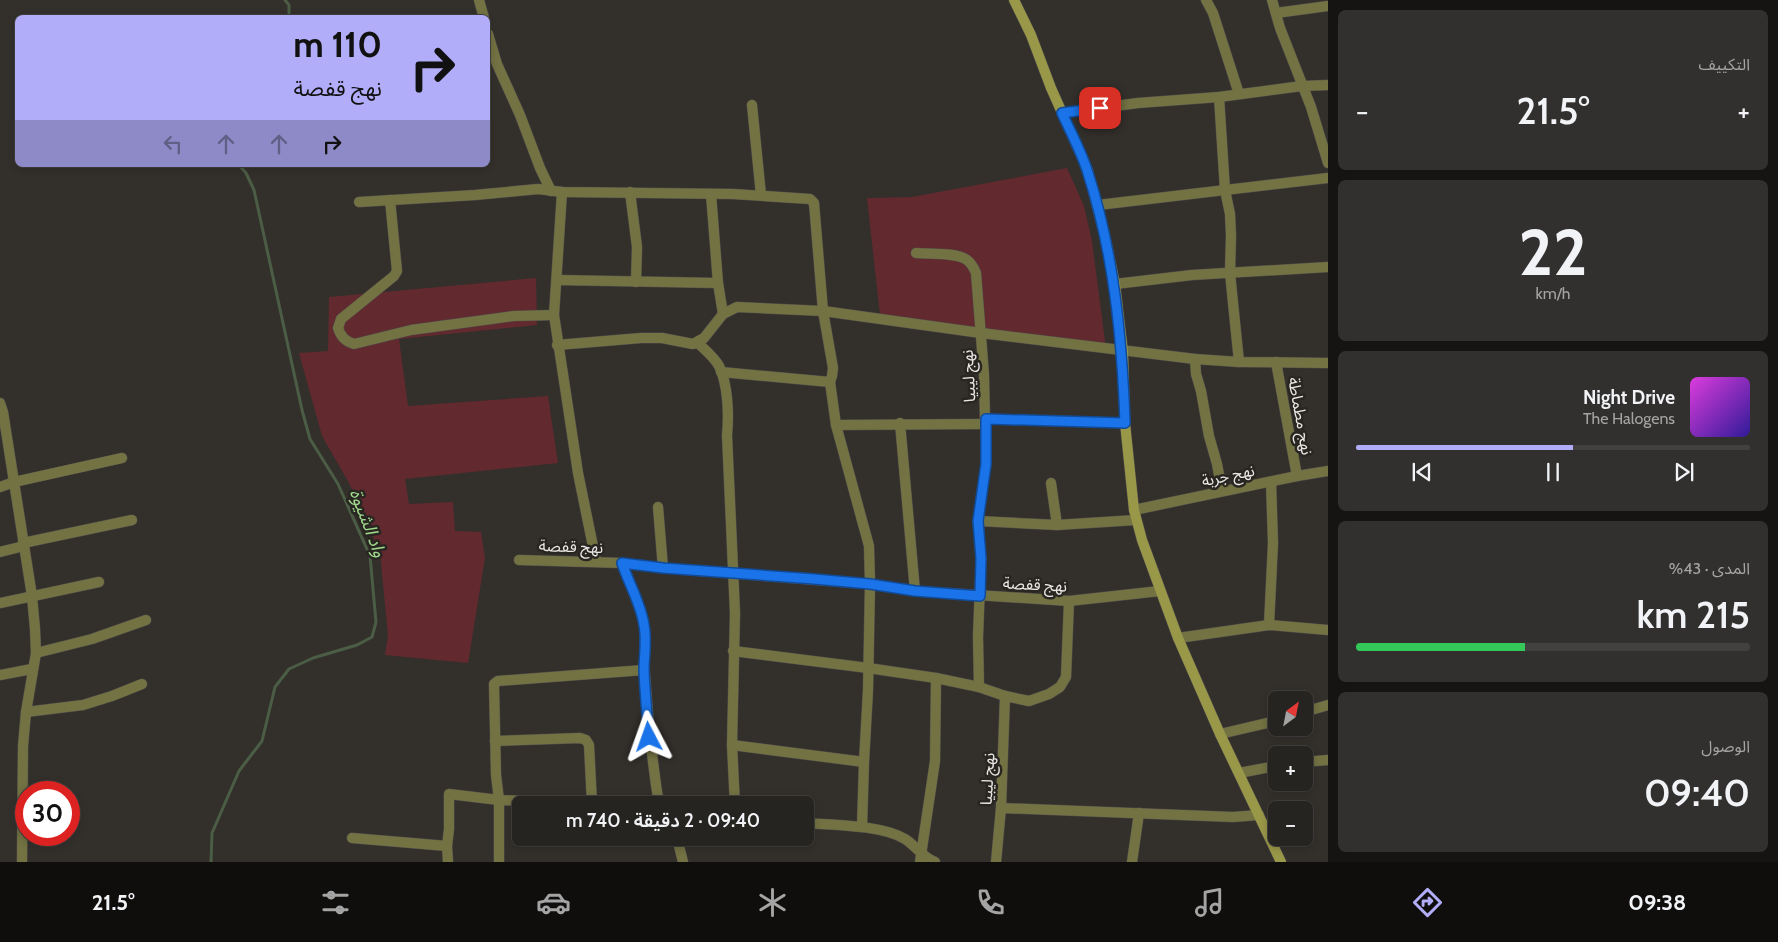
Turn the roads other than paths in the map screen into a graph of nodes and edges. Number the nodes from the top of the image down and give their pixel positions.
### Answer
1 (479, 0) edge
2 (1014, 0) edge
3 (1206, 0) edge
4 (1272, 0) edge
5 (1328, 6) edge
6 (1276, 13) junction
7 (483, 15) edge
8 (490, 41) edge
9 (1328, 85) edge
10 (1302, 86) junction
11 (1239, 94) junction
12 (1219, 97) junction
13 (752, 105) dead end
14 (1062, 113) junction
15 (1328, 163) edge
16 (1328, 178) edge
17 (1225, 190) junction
18 (556, 192) junction
19 (630, 192) junction
20 (711, 194) junction
21 (761, 195) junction
22 (390, 200) junction
23 (360, 202) dead end
24 (1098, 205) junction
25 (916, 253) dead end
26 (1328, 267) edge
27 (1230, 273) junction
28 (557, 280) junction
29 (636, 282) junction
30 (718, 283) junction
31 (1114, 284) junction
32 (823, 311) junction
33 (723, 314) junction
34 (554, 315) junction
35 (981, 333) junction
36 (698, 343) junction
37 (557, 345) junction
38 (1122, 352) junction
39 (1195, 359) junction
40 (1239, 362) junction
41 (1276, 362) junction
42 (1328, 363) edge
43 (721, 372) junction
44 (830, 382) junction
45 (0, 403) edge
46 (985, 421) junction
47 (900, 423) junction
48 (1125, 423) junction
49 (836, 425) junction
50 (122, 458) dead end
51 (1328, 472) edge
52 (1297, 476) junction
53 (14, 482) junction
54 (1270, 482) junction
55 (1051, 484) dead end
56 (0, 487) edge
57 (1222, 492) junction
58 (658, 507) dead end
59 (1135, 515) junction
60 (132, 520) dead end
61 (978, 521) junction
62 (1057, 525) junction
63 (23, 545) junction
64 (0, 552) edge
65 (519, 560) dead end
66 (596, 561) junction
67 (622, 563) junction
68 (663, 568) junction
69 (733, 574) junction
70 (99, 582) dead end
71 (870, 584) junction
72 (915, 591) junction
73 (1160, 591) junction
74 (32, 596) junction
75 (980, 596) junction
76 (1069, 601) junction
77 (0, 603) edge
78 (146, 620) dead end
79 (1269, 625) junction
80 (1328, 630) edge
81 (1178, 638) junction
82 (733, 651) junction
83 (36, 653) junction
84 (868, 668) junction
85 (32, 669) junction
86 (644, 670) junction
87 (0, 675) edge
88 (936, 678) junction
89 (142, 684) dead end
90 (979, 687) junction
91 (1005, 696) junction
92 (1328, 705) edge
93 (1313, 709) edge
94 (26, 712) junction
95 (1268, 723) edge
96 (1220, 734) junction
97 (495, 741) junction
98 (732, 745) junction
99 (1328, 760) edge
100 (1313, 761) edge
101 (864, 762) junction
102 (1268, 768) edge
103 (1239, 773) junction
104 (592, 796) edge
105 (658, 796) edge
106 (735, 796) edge
107 (499, 800) junction
108 (512, 800) edge
109 (1001, 808) junction
110 (1139, 813) junction
111 (1260, 815) junction
112 (814, 824) edge
113 (862, 827) junction
114 (352, 838) dead end
115 (447, 846) junction
116 (679, 846) edge
117 (920, 858) edge
118 (22, 862) edge
119 (448, 862) edge
120 (499, 862) edge
121 (682, 862) edge
122 (935, 862) edge
123 (996, 862) edge
124 (1132, 862) edge
125 (1281, 862) edge

1 - 7 street
2 - 14 main road
3 - 11 street
4 - 6 street
5 - 6 street
6 - 10 street
8 - 18 street
9 - 10 street
10 - 11 street
10 - 15 street
11 - 12 street
12 - 14 street
12 - 17 street
13 - 21 street
14 - 24 main road
16 - 17 street
17 - 24 street
17 - 27 street
18 - 19 street
18 - 22 street
18 - 28 street
19 - 20 street
19 - 29 street
20 - 21 street
20 - 30 street
21 - 32 street
22 - 23 street
22 - 34 street
24 - 31 main road
25 - 35 street, نهج ليبيا
26 - 27 street
27 - 31 street
27 - 40 street
28 - 29 street
28 - 34 street
29 - 30 street
30 - 33 street
31 - 38 main road
32 - 33 street
32 - 35 street
32 - 44 street
33 - 36 street
34 - 37 street
35 - 38 street
35 - 46 street, نهج ليبيا
36 - 37 street
36 - 43 street
37 - 66 street
38 - 39 street
38 - 48 main road
39 - 40 street
39 - 57 street
40 - 41 street
41 - 42 street
41 - 52 street, نهج مطماطة
43 - 44 street
43 - 69 street
44 - 49 street
45 - 53 street
46 - 47 street
46 - 48 street
46 - 61 street, نهج ليبيا
47 - 49 street
47 - 72 street
48 - 59 main road
49 - 71 street
50 - 53 street
51 - 52 street, نهج جربة
52 - 54 street, نهج جربة
53 - 56 street
53 - 63 street
54 - 57 street, نهج جربة
54 - 79 street
55 - 62 street
57 - 59 street, نهج جربة
58 - 68 street
59 - 62 street, نهج جربة
59 - 73 main road
60 - 63 street
61 - 62 street, نهج جربة
61 - 75 street, نهج ليبيا
63 - 64 street
63 - 74 street
65 - 66 street, نهج قفصة
66 - 67 street, نهج قفصة
67 - 68 street, نهج قفصة
67 - 86 street
68 - 69 street, نهج قفصة
69 - 71 street, نهج قفصة
69 - 82 street
70 - 74 street
71 - 72 street, نهج قفصة
71 - 84 street
72 - 75 street, نهج قفصة
73 - 76 street, نهج قفصة
73 - 81 main road
74 - 77 street
74 - 83 street
75 - 76 street, نهج قفصة
75 - 90 street, نهج ليبيا
76 - 91 street
78 - 83 street
79 - 80 street
79 - 81 street
81 - 96 main road
82 - 84 street
82 - 98 street
83 - 85 street
84 - 88 street
84 - 101 street
85 - 87 street
85 - 94 street
86 - 97 street
86 - 105 street
88 - 90 street
88 - 117 street
89 - 94 street
90 - 91 street
91 - 109 street, نهج ليبيا
92 - 93 street
94 - 118 street
95 - 96 street
96 - 103 main road
97 - 104 street
97 - 107 street
98 - 101 street
98 - 106 street
99 - 100 street
101 - 113 street
102 - 103 street
103 - 111 main road
107 - 108 street
107 - 115 street
107 - 120 street
109 - 110 street
109 - 123 street, نهج ليبيا
110 - 111 street
110 - 124 street
111 - 125 main road
112 - 113 street
113 - 117 street
114 - 115 street
115 - 119 street
116 - 121 street
117 - 122 street

